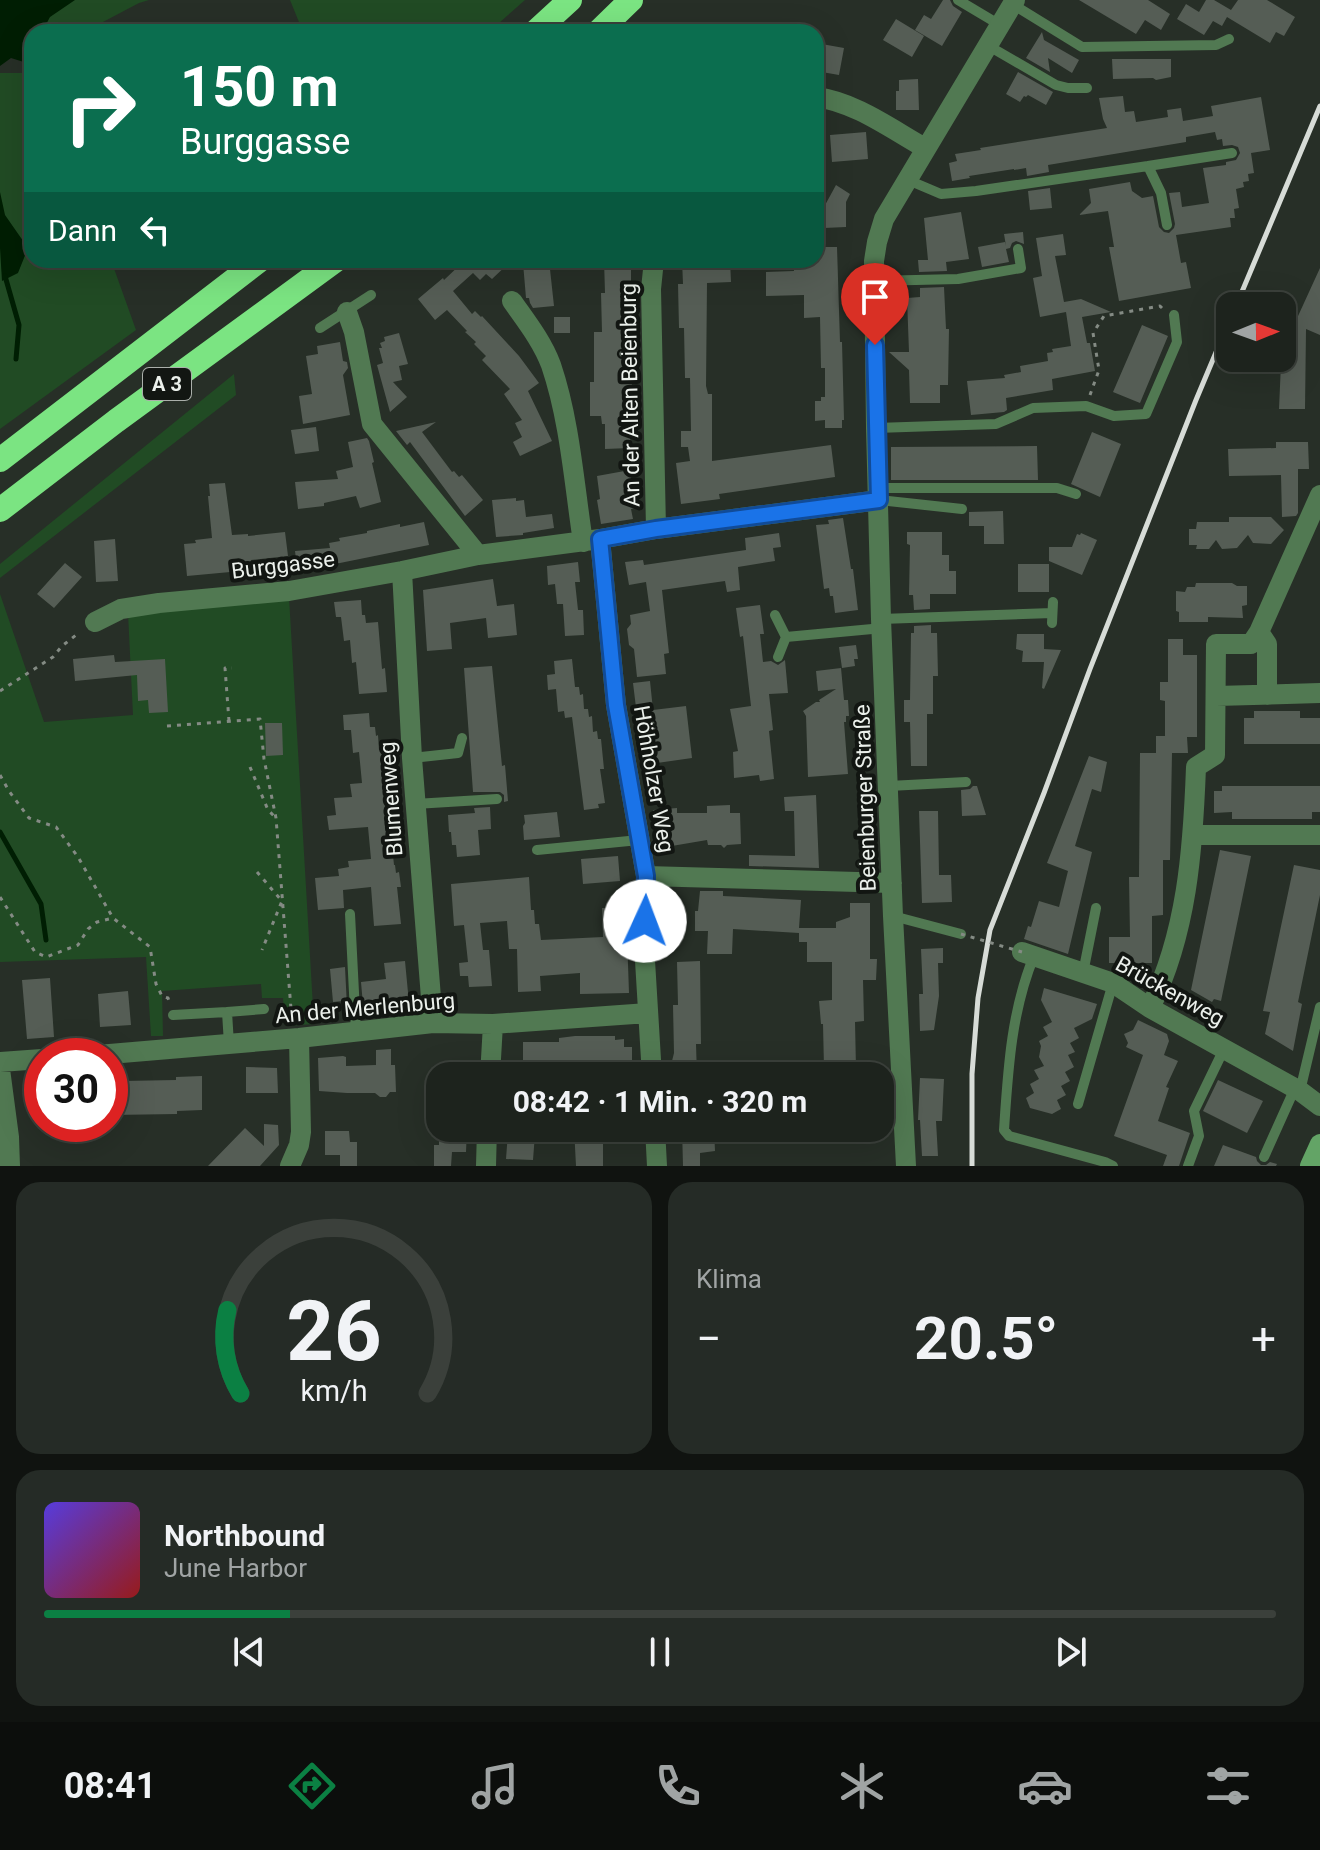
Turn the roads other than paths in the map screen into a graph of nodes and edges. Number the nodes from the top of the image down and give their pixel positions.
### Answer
1 (570, 0) edge
2 (631, 0) edge
3 (958, 0) edge
4 (1014, 2) edge
5 (544, 24) edge
6 (606, 24) edge
7 (1000, 25) junction
8 (1229, 39) dead end
9 (987, 45) junction
10 (1087, 88) dead end
11 (824, 98) edge
12 (925, 148) junction
13 (1232, 153) dead end
14 (1148, 166) junction
15 (908, 180) junction
16 (1167, 225) dead end
17 (1018, 249) dead end
18 (250, 268) edge
19 (325, 268) edge
20 (653, 268) edge
21 (873, 281) junction
22 (371, 295) dead end
23 (512, 301) dead end
24 (347, 312) junction
25 (1174, 315) road end
26 (320, 328) dead end
27 (876, 428) junction
28 (0, 460) edge
29 (878, 494) junction
30 (1076, 494) dead end
31 (1320, 495) edge
32 (962, 509) dead end
33 (0, 510) edge
34 (656, 529) junction
35 (592, 540) junction
36 (478, 555) junction
37 (402, 571) junction
38 (1052, 613) dead end
39 (775, 615) dead end
40 (95, 622) road end
41 (882, 624) junction
42 (1259, 632) junction
43 (786, 637) junction
44 (778, 657) dead end
45 (1320, 693) edge
46 (1267, 695) junction
47 (1216, 696) junction
48 (462, 738) dead end
49 (412, 758) junction
50 (966, 782) dead end
51 (889, 786) junction
52 (497, 799) dead end
53 (415, 804) junction
54 (1194, 835) junction
55 (1310, 835) edge
56 (639, 840) junction
57 (1320, 847) edge
58 (537, 850) dead end
59 (646, 876) junction
60 (892, 883) junction
61 (1096, 908) dead end
62 (350, 914) dead end
63 (893, 916) junction
64 (961, 934) road end
65 (1028, 954) joint
66 (1083, 973) junction
67 (1113, 983) junction
68 (1320, 1007) edge
69 (1150, 1008) junction
70 (264, 1009) dead end
71 (227, 1012) junction
72 (648, 1013) junction
73 (173, 1015) road end
74 (433, 1023) junction
75 (493, 1024) junction
76 (356, 1032) junction
77 (299, 1038) junction
78 (229, 1044) junction
79 (1224, 1049) junction
80 (128, 1052) edge
81 (24, 1060) edge
82 (0, 1062) edge
83 (491, 1062) edge
84 (651, 1062) edge
85 (0, 1069) edge
86 (1297, 1090) junction
87 (1078, 1104) dead end
88 (1320, 1106) edge
89 (487, 1142) edge
90 (656, 1142) edge
91 (1320, 1144) edge
92 (1264, 1157) dead end
93 (10, 1166) edge
94 (290, 1166) edge
95 (486, 1166) edge
96 (657, 1166) edge
97 (906, 1166) edge
98 (1113, 1166) edge
99 (1188, 1166) edge
100 (1310, 1166) edge

1 - 5 highway
2 - 6 highway
3 - 7 lane
4 - 7 street, Beienburger Straße
4 - 8 lane, Beienburger Straße
7 - 9 street, Beienburger Straße
9 - 10 lane
9 - 12 street, Beienburger Straße
11 - 12 street
12 - 15 street, Beienburger Straße
13 - 14 lane
14 - 15 lane
14 - 16 lane
15 - 21 street, Beienburger Straße
17 - 21 lane
18 - 28 highway, A 3
19 - 33 highway, A 3
20 - 34 street, An der Alten Beienburg
21 - 27 street, Beienburger Straße
22 - 24 lane
23 - 35 street
24 - 26 lane
24 - 36 street
25 - 27 lane
27 - 29 street, Beienburger Straße
29 - 30 lane
29 - 32 lane
29 - 34 street, Burggasse
29 - 41 street, Beienburger Straße
31 - 42 street
34 - 35 street, Burggasse
35 - 36 street, Burggasse
35 - 56 street, Höhholzer Weg
36 - 37 street, Burggasse
37 - 40 street, Burggasse
37 - 49 street, Blumenweg
38 - 41 lane
39 - 43 lane
41 - 43 lane
41 - 51 street, Beienburger Straße
42 - 46 street
42 - 47 street
43 - 44 lane
45 - 46 street
46 - 47 street
47 - 54 street
48 - 49 lane
49 - 53 street, Blumenweg
50 - 51 lane
51 - 60 street, Beienburger Straße
52 - 53 lane
53 - 74 street, Blumenweg
54 - 55 street
54 - 69 street
55 - 57 street
56 - 58 lane
56 - 59 street, Höhholzer Weg
59 - 60 street
59 - 72 street, Höhholzer Weg
60 - 63 street, Beienburger Straße
61 - 66 lane
62 - 76 lane
63 - 64 lane
63 - 97 street, Beienburger Straße
65 - 66 street, Brückenweg
65 - 98 lane
66 - 67 street, Brückenweg
67 - 69 street, Brückenweg
67 - 87 lane
68 - 86 lane
69 - 79 street, Brückenweg
70 - 71 lane
71 - 73 lane
71 - 78 lane
72 - 75 street, An der Merlenburg
72 - 84 street, Höhholzer Weg
74 - 75 street, An der Merlenburg
74 - 76 street, An der Merlenburg
75 - 83 street
76 - 77 street, An der Merlenburg
77 - 78 street, An der Merlenburg
77 - 94 street
78 - 80 street, An der Merlenburg
79 - 86 street, Brückenweg
79 - 99 lane
81 - 82 street
85 - 93 street
86 - 88 street, Brückenweg
86 - 92 lane
89 - 95 street
90 - 96 street
91 - 100 main road

